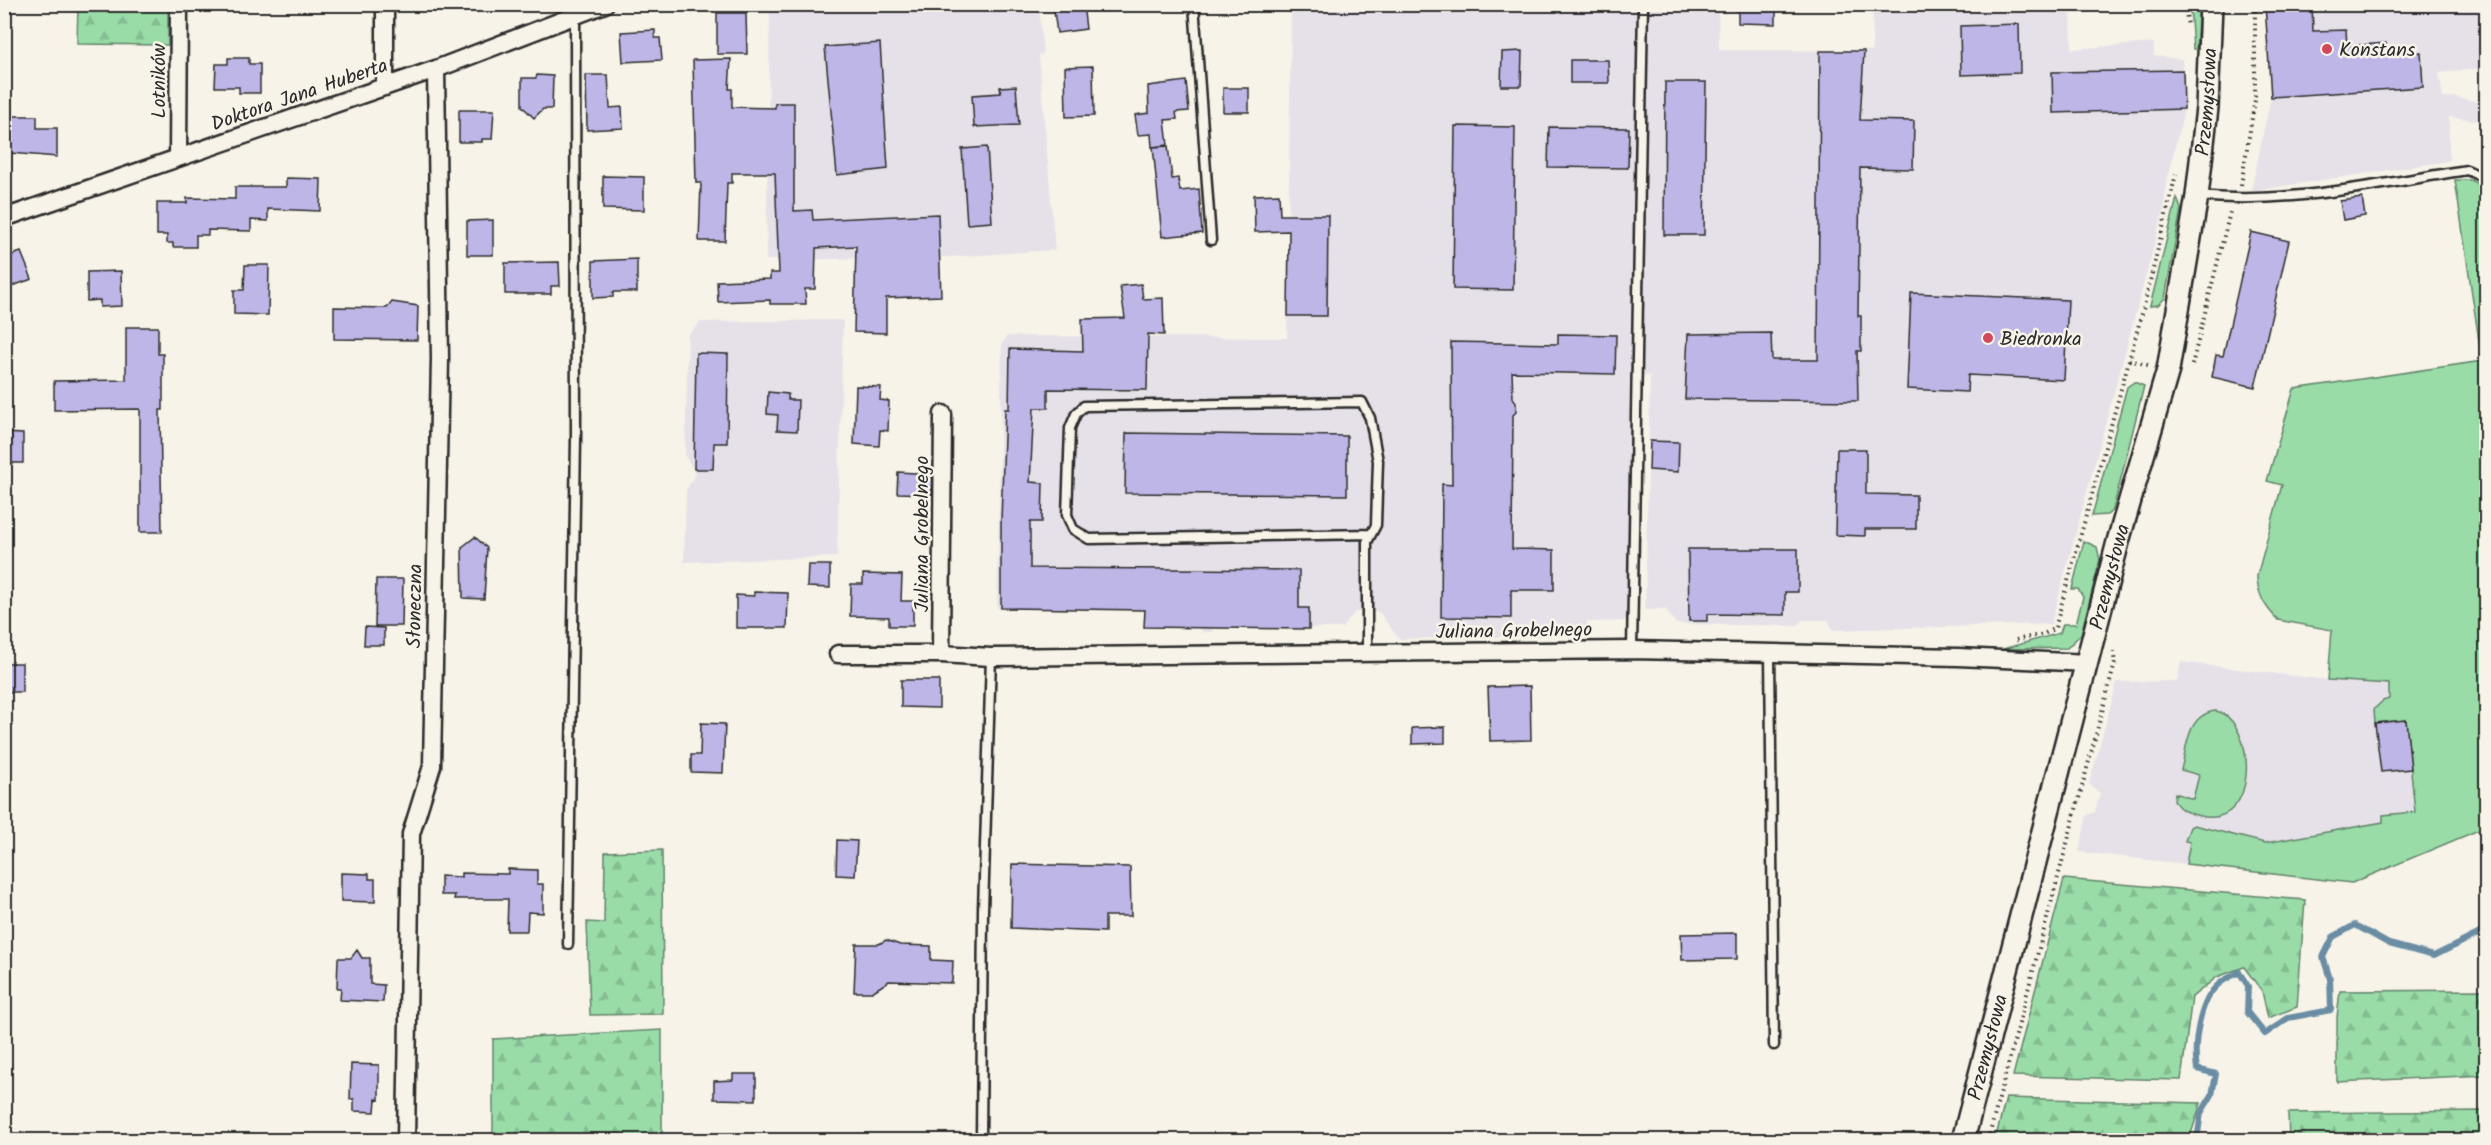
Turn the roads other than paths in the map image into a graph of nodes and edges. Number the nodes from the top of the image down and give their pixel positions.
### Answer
1 (179, 4) edge
2 (385, 4) edge
3 (605, 4) edge
4 (1194, 4) edge
5 (1643, 4) edge
6 (2211, 4) edge
7 (575, 16) junction
8 (436, 69) junction
9 (385, 87) junction
10 (178, 158) junction
11 (2487, 179) edge
12 (2197, 196) junction
13 (4, 218) edge
14 (1211, 240) dead end
15 (943, 414) dead end
16 (1371, 534) junction
17 (1632, 650) junction
18 (1367, 652) junction
19 (1770, 653) junction
20 (838, 654) dead end
21 (941, 654) junction
22 (991, 657) junction
23 (2088, 663) junction
24 (568, 944) dead end
25 (1774, 1045) dead end
26 (406, 1140) edge
27 (981, 1140) edge
28 (1963, 1140) edge

1 - 10 street, Lotników
2 - 9 street
3 - 7 street, Doktora Jana Huberta
4 - 14 lane
5 - 17 lane
6 - 12 street, Przemysłowa
7 - 8 street, Doktora Jana Huberta
7 - 24 lane
8 - 9 street, Doktora Jana Huberta
8 - 26 street, Słoneczna
9 - 10 street, Doktora Jana Huberta
10 - 13 street, Doktora Jana Huberta
11 - 12 lane
12 - 23 street, Przemysłowa
15 - 21 street, Juliana Grobelnego
16 - 16 lane
16 - 18 lane
17 - 18 street, Juliana Grobelnego
17 - 19 street, Juliana Grobelnego
18 - 22 street, Juliana Grobelnego
19 - 23 street, Juliana Grobelnego
19 - 25 lane
20 - 21 street, Juliana Grobelnego
21 - 22 street, Juliana Grobelnego
22 - 27 lane
23 - 28 street, Przemysłowa

